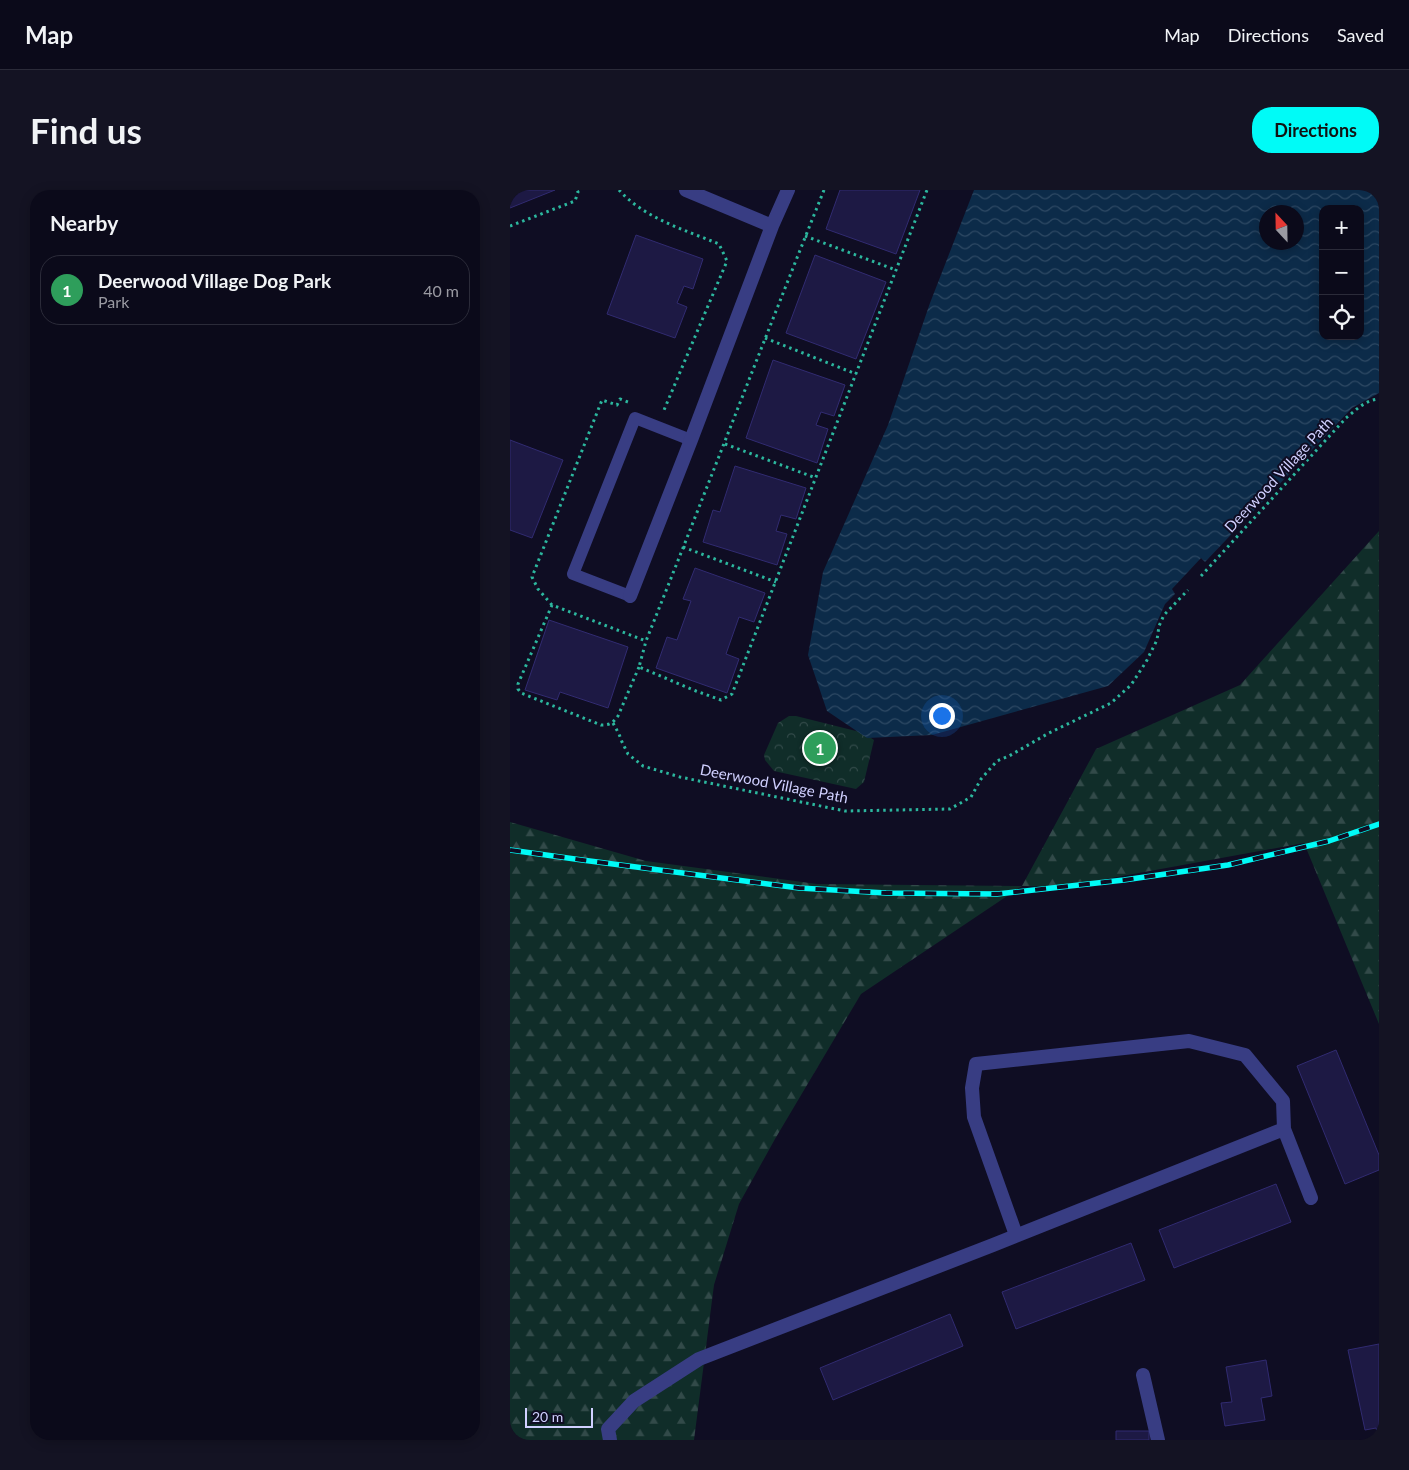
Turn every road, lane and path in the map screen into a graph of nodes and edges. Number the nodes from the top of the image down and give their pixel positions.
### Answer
1 (577, 190) edge
2 (618, 190) edge
3 (686, 190) edge
4 (788, 190) edge
5 (824, 190) edge
6 (927, 190) edge
7 (510, 226) edge
8 (772, 226) junction
9 (805, 236) junction
10 (896, 270) junction
11 (765, 338) junction
12 (856, 374) junction
13 (1379, 400) edge
14 (629, 402) dead end
15 (655, 412) dead end
16 (691, 440) junction
17 (725, 444) junction
18 (816, 478) junction
19 (683, 548) junction
20 (1201, 576) dead end
21 (776, 582) junction
22 (1188, 590) dead end
23 (630, 596) joint
24 (552, 605) junction
25 (646, 641) junction
26 (639, 667) junction
27 (613, 723) junction
28 (1284, 1129) junction
29 (1311, 1198) dead end
30 (1016, 1235) junction
31 (1143, 1375) dead end
32 (610, 1440) edge
33 (1158, 1440) edge

1 - 7 path
2 - 15 path
3 - 8 street
4 - 8 street
5 - 9 path
6 - 10 path
8 - 16 street
9 - 10 path
9 - 11 path
10 - 12 path
11 - 12 path
11 - 17 path
12 - 18 path
13 - 20 path, Deerwood Village Path
14 - 24 path
16 - 23 street
16 - 23 lane
17 - 18 path
17 - 19 path
18 - 21 path
19 - 21 path
19 - 25 path
21 - 26 path
22 - 27 path, Deerwood Village Path
24 - 25 path
24 - 27 path
25 - 26 path
26 - 27 path
28 - 29 street
28 - 30 street
28 - 30 street
30 - 32 street
31 - 33 street

